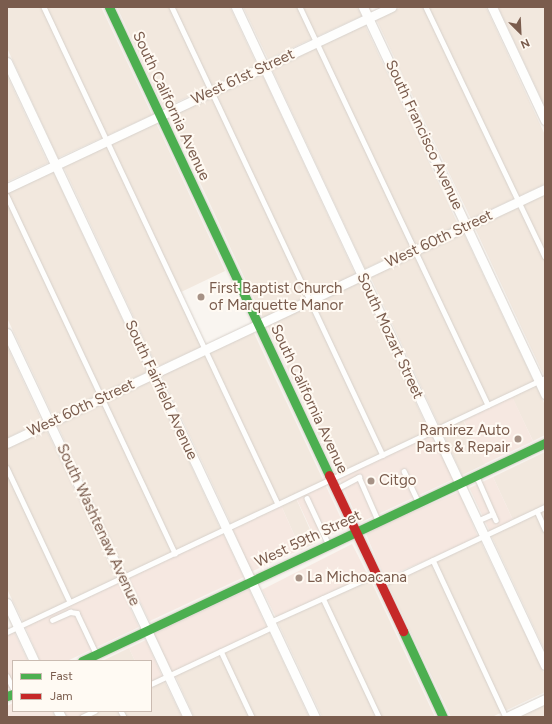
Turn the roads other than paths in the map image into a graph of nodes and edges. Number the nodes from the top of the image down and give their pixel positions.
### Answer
1 (44, 7) edge
2 (109, 7) edge
3 (172, 7) edge
4 (236, 7) edge
5 (300, 7) edge
6 (363, 7) edge
7 (392, 7) edge
8 (426, 7) edge
9 (492, 7) edge
10 (368, 18) junction
11 (317, 42) junction
12 (7, 62) edge
13 (264, 67) junction
14 (212, 92) junction
15 (160, 116) junction
16 (545, 120) edge
17 (107, 141) junction
18 (56, 165) junction
19 (7, 188) edge
20 (545, 189) edge
21 (7, 196) edge
22 (519, 202) junction
23 (466, 226) junction
24 (414, 251) junction
25 (545, 256) edge
26 (362, 276) junction
27 (310, 300) junction
28 (258, 324) junction
29 (7, 333) edge
30 (205, 349) junction
31 (153, 374) junction
32 (542, 380) edge
33 (545, 394) edge
34 (102, 398) junction
35 (488, 405) junction
36 (49, 423) junction
37 (435, 430) junction
38 (7, 443) edge
39 (545, 443) edge
40 (383, 455) junction
41 (7, 468) edge
42 (404, 471) dead end
43 (476, 476) junction
44 (331, 479) junction
45 (460, 483) junction
46 (336, 489) junction
47 (307, 498) dead end
48 (419, 502) junction
49 (278, 504) junction
50 (545, 507) edge
51 (537, 511) junction
52 (493, 514) junction
53 (496, 520) dead end
54 (379, 521) junction
55 (477, 521) junction
56 (226, 529) junction
57 (545, 529) edge
58 (356, 532) junction
59 (484, 536) junction
60 (329, 545) junction
61 (175, 553) junction
62 (433, 560) junction
63 (376, 574) junction
64 (123, 578) junction
65 (251, 582) junction
66 (381, 585) junction
67 (323, 598) junction
68 (7, 603) edge
69 (68, 603) junction
70 (70, 612) junction
71 (52, 620) dead end
72 (271, 624) junction
73 (18, 627) junction
74 (148, 630) junction
75 (7, 632) edge
76 (221, 651) junction
77 (96, 654) junction
78 (34, 660) edge
79 (84, 660) edge
80 (545, 664) edge
81 (7, 676) edge
82 (169, 676) junction
83 (152, 684) edge
84 (12, 686) edge
85 (545, 699) edge
86 (93, 712) edge
87 (82, 717) edge
88 (188, 717) edge
89 (252, 717) edge
90 (315, 717) edge
91 (379, 717) edge
92 (443, 717) edge
93 (506, 717) edge

1 - 17 lane
2 - 15 street, South California Avenue
3 - 14 lane
4 - 13 street, South Mozart Street
5 - 11 lane
6 - 10 street, South Francisco Avenue
7 - 10 street, West 61st Street
8 - 22 lane
9 - 16 street
10 - 11 street, West 61st Street
10 - 23 street, South Francisco Avenue
11 - 13 street, West 61st Street
11 - 24 lane
12 - 18 street, South Fairfield Avenue
13 - 14 street, West 61st Street
13 - 26 street, South Mozart Street
14 - 15 street, West 61st Street
14 - 27 lane
15 - 17 street, West 61st Street
15 - 28 street, South California Avenue
17 - 18 street, West 61st Street
17 - 30 lane
18 - 19 street, West 61st Street
18 - 31 street, South Fairfield Avenue
20 - 22 street, West 60th Street
21 - 34 lane
22 - 23 street, West 60th Street
22 - 25 lane
23 - 24 street, West 60th Street
23 - 32 street, South Francisco Avenue
24 - 26 street, West 60th Street
24 - 35 lane
26 - 27 street, West 60th Street
26 - 37 street, South Mozart Street
27 - 28 street, West 60th Street
27 - 40 lane
28 - 30 street, West 60th Street
28 - 44 street, South California Avenue
29 - 36 street, South Washtenaw Avenue
30 - 31 street, West 60th Street
30 - 49 lane
31 - 34 street, West 60th Street
31 - 56 street, South Fairfield Avenue
32 - 33 street, South Francisco Avenue
32 - 35 lane
34 - 36 street, West 60th Street
34 - 61 lane
35 - 37 lane
36 - 38 street, West 60th Street
36 - 64 street, South Washtenaw Avenue
37 - 40 lane
37 - 45 street, South Mozart Street
39 - 43 street, West 59th Street
40 - 44 lane
41 - 69 lane
42 - 48 lane
43 - 45 street, West 59th Street
43 - 52 lane
44 - 46 street, South California Avenue
44 - 49 lane
45 - 48 street, West 59th Street
45 - 55 street, South Mozart Street
46 - 54 lane
46 - 58 street, South California Avenue
47 - 60 lane
48 - 54 street, West 59th Street
49 - 56 lane
50 - 51 lane
51 - 57 lane
51 - 59 lane
52 - 53 lane
52 - 55 lane
54 - 58 street, West 59th Street
55 - 59 street, South Mozart Street
56 - 61 lane
56 - 65 street, South Fairfield Avenue
58 - 60 street, West 59th Street
58 - 63 street, South California Avenue
59 - 62 lane
59 - 80 street, South Mozart Street
60 - 65 street, West 59th Street
61 - 64 lane
62 - 66 lane
62 - 93 lane
63 - 66 street, South California Avenue
63 - 67 lane
64 - 69 lane
64 - 74 street, South Washtenaw Avenue
65 - 72 street, South Fairfield Avenue
65 - 74 street, West 59th Street
66 - 92 street, South California Avenue
67 - 72 lane
67 - 91 lane
68 - 73 street
69 - 70 lane
69 - 73 lane
70 - 71 lane
70 - 77 lane
72 - 76 lane
72 - 90 street, South Fairfield Avenue
73 - 75 lane
73 - 78 street
74 - 77 street, West 59th Street
74 - 82 street, South Washtenaw Avenue
76 - 82 lane
76 - 89 lane
77 - 79 street, West 59th Street
81 - 84 lane
82 - 83 lane
82 - 88 street, South Washtenaw Avenue
85 - 93 street
86 - 87 lane

